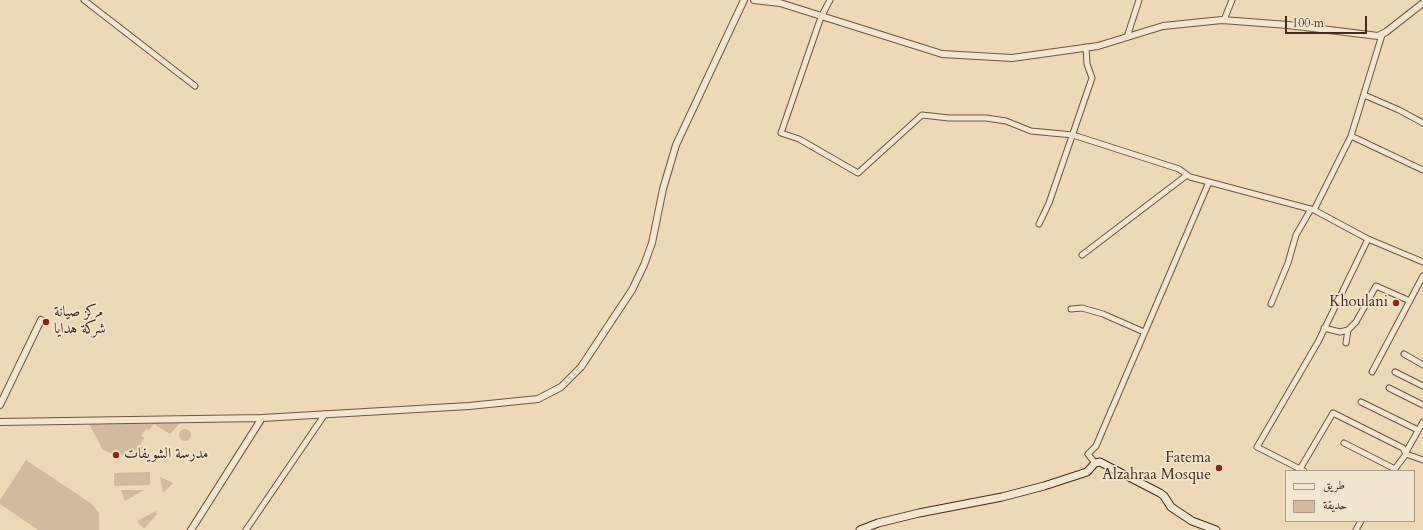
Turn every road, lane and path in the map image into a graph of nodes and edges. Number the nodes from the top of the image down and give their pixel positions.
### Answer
1 (84, 0) edge
2 (744, 0) edge
3 (754, 0) edge
4 (830, 0) edge
5 (1140, 0) edge
6 (1232, 0) edge
7 (1423, 3) edge
8 (821, 17) junction
9 (1224, 20) junction
10 (1382, 35) junction
11 (1127, 37) junction
12 (1086, 47) junction
13 (195, 86) dead end
14 (1364, 95) junction
15 (1423, 123) edge
16 (1073, 135) junction
17 (1351, 136) junction
18 (1423, 170) edge
19 (1187, 175) junction
20 (1209, 182) junction
21 (1312, 209) junction
22 (1039, 224) dead end
23 (1368, 238) junction
24 (1082, 255) dead end
25 (1423, 262) edge
26 (1423, 276) edge
27 (1410, 301) junction
28 (1271, 304) dead end
29 (1071, 309) dead end
30 (41, 320) dead end
31 (1324, 328) junction
32 (1348, 330) junction
33 (1144, 332) junction
34 (1346, 343) dead end
35 (1404, 354) dead end
36 (1423, 365) edge
37 (1372, 372) dead end
38 (1395, 372) dead end
39 (1423, 386) edge
40 (1389, 388) dead end
41 (1361, 402) dead end
42 (0, 405) edge
43 (1423, 405) edge
44 (325, 414) junction
45 (262, 418) junction
46 (0, 422) edge
47 (1423, 422) edge
48 (1418, 430) junction
49 (1344, 443) dead end
50 (1406, 453) junction
51 (1423, 460) edge
52 (1095, 464) junction
53 (1302, 470) edge
54 (1395, 470) edge
55 (191, 530) edge
56 (246, 530) edge
57 (860, 530) edge
58 (1216, 530) edge

1 - 13 street
2 - 44 street
3 - 8 street
4 - 8 street
5 - 11 street
6 - 9 street
7 - 10 street
8 - 12 street
8 - 16 street
9 - 10 street
9 - 11 street
10 - 14 street
11 - 12 street
12 - 16 street
14 - 15 street
14 - 17 street
16 - 19 street
16 - 22 street
17 - 18 street
17 - 21 street
19 - 20 street
19 - 24 street
20 - 21 street
20 - 33 street
21 - 23 street
21 - 28 street
23 - 25 street
23 - 31 street
26 - 27 street
27 - 32 street
27 - 37 street
29 - 33 street
30 - 42 street
31 - 32 street
31 - 53 street
32 - 34 street
33 - 52 street
35 - 36 street
38 - 39 street
40 - 43 street
41 - 48 street
44 - 45 street
44 - 56 street
45 - 46 street
45 - 55 street
47 - 48 street
48 - 50 street
49 - 54 street
50 - 51 street
50 - 53 street
50 - 54 street
52 - 57 main road
52 - 58 main road

